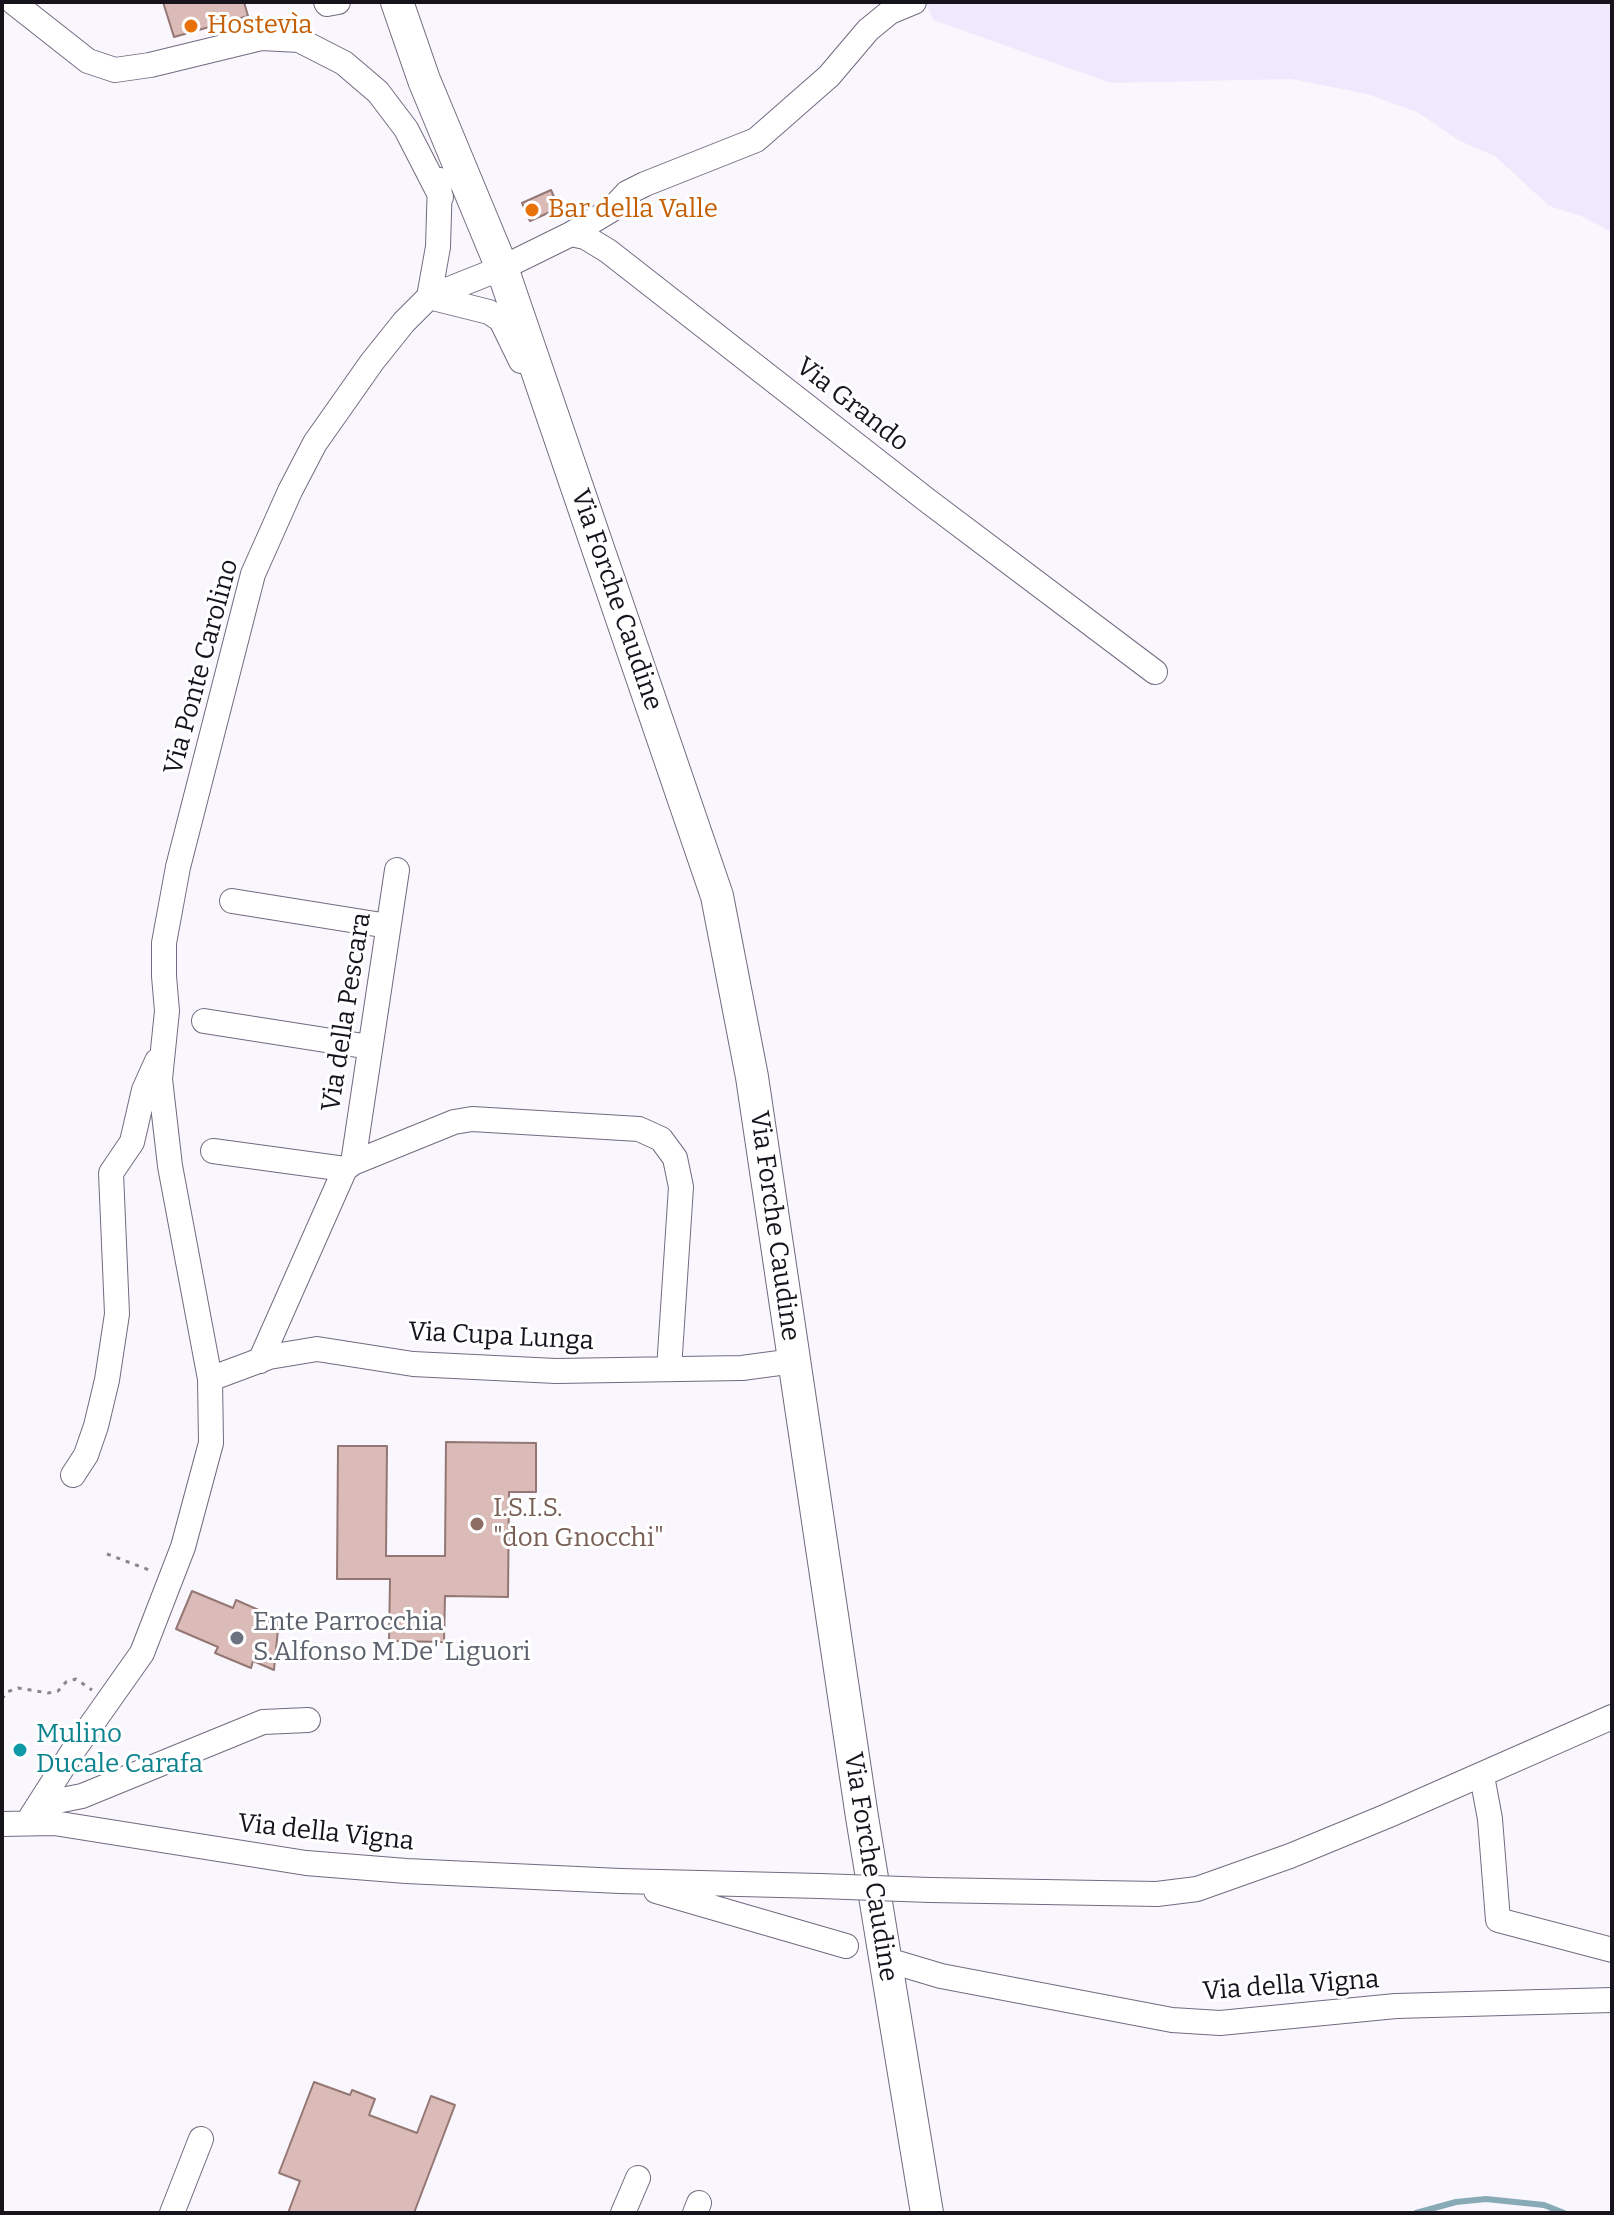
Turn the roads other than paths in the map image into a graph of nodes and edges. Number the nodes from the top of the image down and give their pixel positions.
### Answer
1 (13, 2) edge
2 (326, 2) edge
3 (338, 2) edge
4 (397, 2) edge
5 (914, 2) edge
6 (424, 80) junction
7 (441, 197) junction
8 (571, 234) junction
9 (502, 268) junction
10 (429, 297) junction
11 (558, 429) junction
12 (1155, 672) dead end
13 (397, 870) dead end
14 (232, 901) dead end
15 (388, 926) junction
16 (204, 1021) dead end
17 (370, 1047) junction
18 (161, 1052) junction
19 (213, 1151) dead end
20 (349, 1166) junction
21 (260, 1361) junction
22 (794, 1361) junction
23 (669, 1369) junction
24 (210, 1379) junction
25 (73, 1475) dead end
26 (1612, 1717) edge
27 (308, 1720) dead end
28 (1482, 1776) junction
29 (42, 1800) junction
30 (27, 1823) junction
31 (2, 1824) edge
32 (620, 1881) junction
33 (846, 1946) dead end
34 (1612, 1950) edge
35 (884, 1959) junction
36 (1612, 2000) edge
37 (201, 2139) dead end
38 (638, 2178) dead end
39 (172, 2213) edge
40 (623, 2213) edge
41 (927, 2213) edge

1 - 7 street
2 - 3 street
4 - 6 main road, Via Forche Caudine
5 - 8 street
6 - 7 street
6 - 9 main road, Via Forche Caudine
7 - 10 street
8 - 9 street
8 - 12 street, Via Grando
9 - 10 street, Via Ponte Carolino
9 - 11 main road, Via Forche Caudine
10 - 11 street
10 - 18 street, Via Ponte Carolino
11 - 22 main road, Via Forche Caudine
13 - 15 street, Via della Pescara
14 - 15 street
15 - 17 street, Via della Pescara
16 - 17 street
17 - 20 street, Via della Pescara
18 - 24 street, Via Ponte Carolino
18 - 25 street, Via Ponte Carolino
19 - 20 street
20 - 21 street, Via della Pescara
20 - 23 street
21 - 23 street, Via Cupa Lunga
21 - 24 street, Via Cupa Lunga
22 - 23 street, Via Cupa Lunga
22 - 35 main road, Via Forche Caudine
24 - 29 street, Via Ponte Carolino
26 - 28 street, Via della Vigna
27 - 29 street
28 - 32 street, Via della Vigna, bridge
28 - 34 street
29 - 30 street, Via Ponte Carolino
30 - 31 street
30 - 32 street, Via della Vigna
32 - 33 street, Via della Vigna
35 - 36 street, Via della Vigna
35 - 41 main road, Via Forche Caudine
37 - 39 street
38 - 40 street

